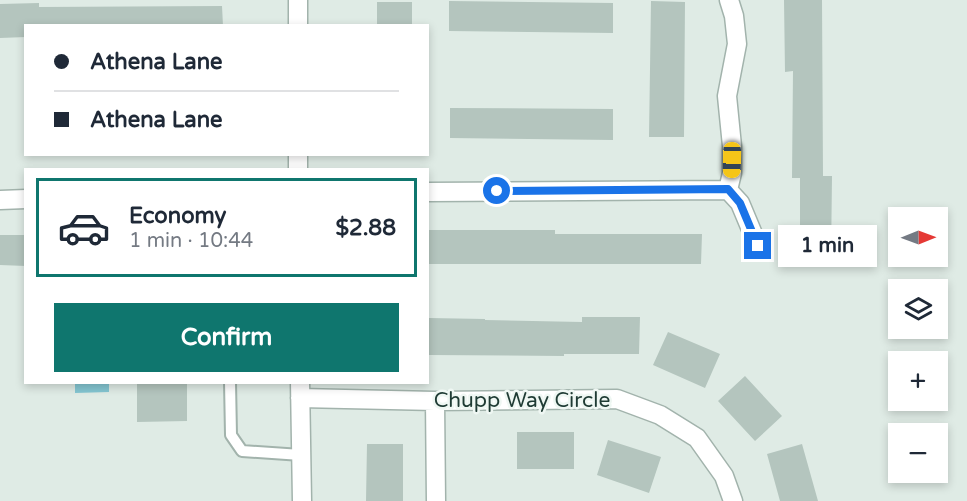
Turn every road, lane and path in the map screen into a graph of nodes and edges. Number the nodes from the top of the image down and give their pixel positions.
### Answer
1 (298, 0) edge
2 (729, 0) edge
3 (298, 24) edge
4 (728, 189) junction
5 (429, 192) edge
6 (24, 199) edge
7 (0, 200) edge
8 (758, 246) dead end
9 (230, 384) edge
10 (300, 391) edge
11 (435, 400) junction
12 (301, 455) junction
13 (302, 501) edge
14 (436, 501) edge
15 (733, 501) edge

1 - 3 street
2 - 4 street
4 - 5 street
4 - 8 street
6 - 7 street
9 - 12 lane
10 - 11 street, Chupp Way Circle
10 - 12 street
11 - 14 street
11 - 15 street, Chupp Way Circle
12 - 13 street

